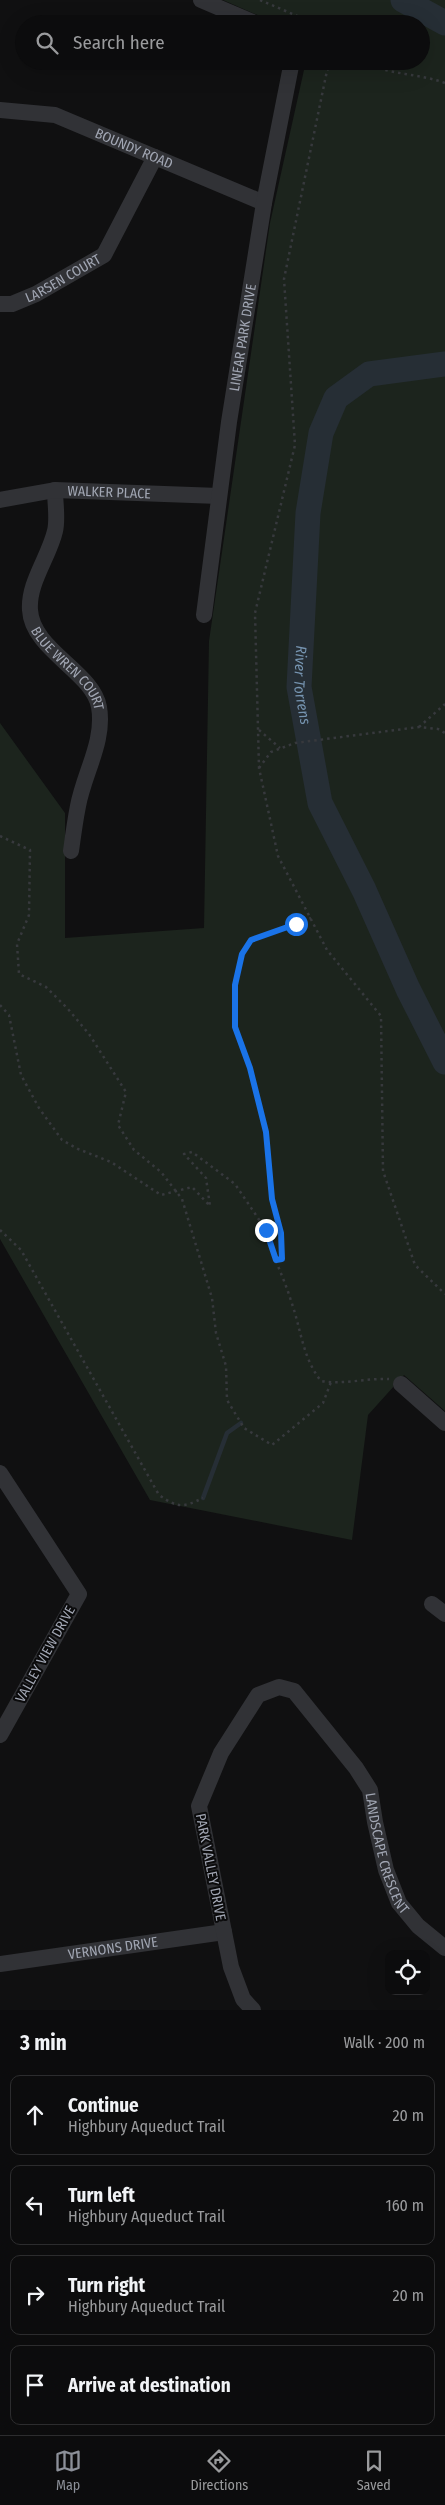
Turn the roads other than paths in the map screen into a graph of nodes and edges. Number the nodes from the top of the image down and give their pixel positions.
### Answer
1 (201, 0) edge
2 (236, 15) edge
3 (290, 70) edge
4 (0, 110) edge
5 (155, 157) junction
6 (264, 203) junction
7 (0, 304) edge
8 (55, 490) junction
9 (219, 496) junction
10 (0, 500) edge
11 (204, 615) dead end
12 (71, 851) dead end
13 (401, 1384) road end
14 (445, 1422) edge
15 (0, 1473) edge
16 (279, 1687) joint
17 (0, 1735) edge
18 (224, 1932) junction
19 (445, 1948) edge
20 (0, 1964) edge
21 (253, 2010) edge

1 - 2 street
3 - 6 street, LINEAR PARK DRIVE
4 - 5 street, BOUNDY ROAD
5 - 6 street, BOUNDY ROAD
5 - 7 street, LARSEN COURT
6 - 9 street, LINEAR PARK DRIVE
8 - 9 street, WALKER PLACE
8 - 10 street, WALKER PLACE
8 - 12 street, BLUE WREN COURT
9 - 11 street, LINEAR PARK DRIVE
13 - 14 street
15 - 17 street, VALLEY VIEW DRIVE
16 - 18 street, PARK VALLEY DRIVE
16 - 19 street, LANDSCAPE CRESCENT
18 - 20 street, VERNONS DRIVE
18 - 21 street, PARK VALLEY DRIVE

